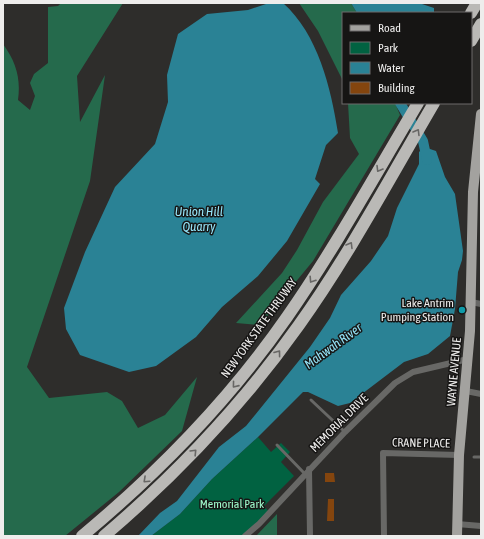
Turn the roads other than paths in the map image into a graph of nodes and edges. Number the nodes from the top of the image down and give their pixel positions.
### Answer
1 (477, 3) edge
2 (472, 12) edge
3 (480, 26) edge
4 (472, 39) edge
5 (417, 104) edge
6 (433, 104) edge
7 (481, 114) edge
8 (476, 303) edge
9 (468, 359) junction
10 (466, 391) junction
11 (481, 394) edge
12 (311, 400) dead end
13 (345, 432) junction
14 (277, 445) dead end
15 (459, 455) junction
16 (474, 457) dead end
17 (481, 457) edge
18 (307, 472) junction
19 (457, 524) junction
20 (481, 526) edge
21 (82, 536) edge
22 (104, 536) edge
23 (246, 536) edge
24 (310, 536) edge
25 (384, 536) edge
26 (457, 536) edge

1 - 2 highway
3 - 4 highway
5 -> 21 highway, NEW YORK STATE THRUWAY
22 -> 6 highway
7 - 8 main road, WAYNE AVENUE
8 - 9 main road, WAYNE AVENUE
9 - 10 main road, WAYNE AVENUE
9 - 13 street, MEMORIAL DRIVE
10 - 11 street
10 - 15 main road, WAYNE AVENUE
12 - 13 lane
13 - 18 street, MEMORIAL DRIVE
14 - 18 lane
15 - 19 main road, WAYNE AVENUE
15 - 25 street, CRANE PLACE
16 - 17 lane
18 - 23 street, MEMORIAL DRIVE
18 - 24 street
19 - 20 street
19 - 26 main road, WAYNE AVENUE

